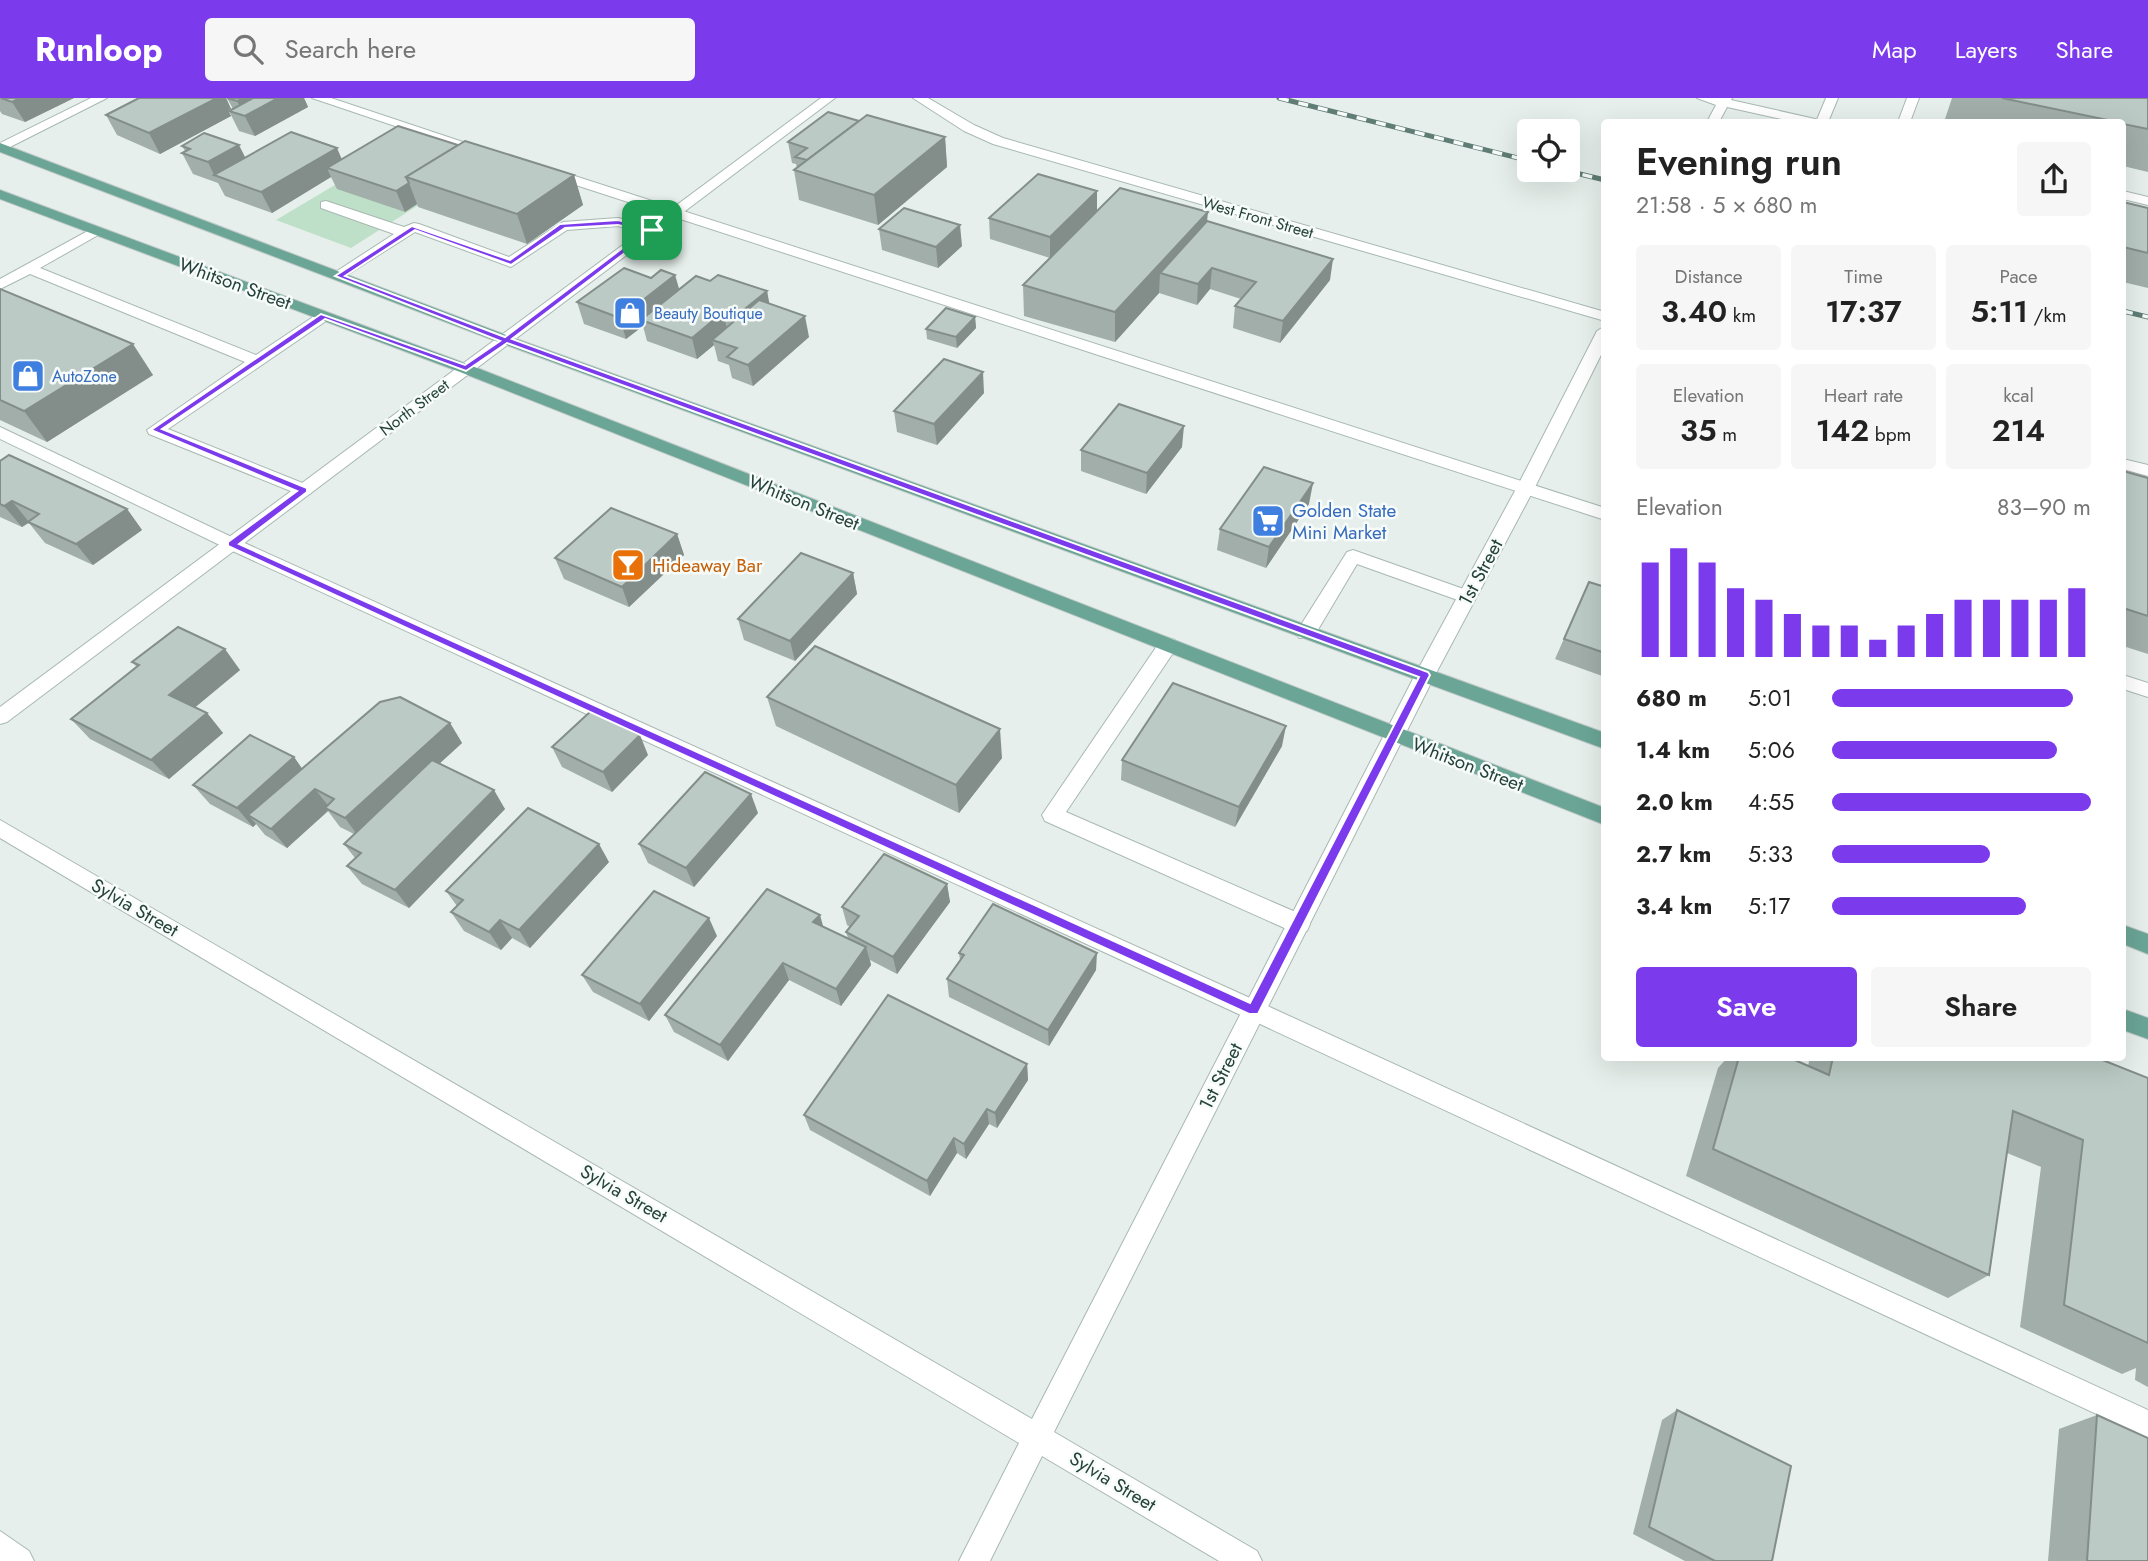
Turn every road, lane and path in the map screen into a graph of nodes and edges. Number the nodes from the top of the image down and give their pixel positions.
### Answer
1 (101, 98) edge
2 (318, 98) edge
3 (828, 98) edge
4 (919, 98) edge
5 (1703, 98) edge
6 (1832, 98) edge
7 (1913, 98) edge
8 (1725, 100) edge
9 (1715, 119) edge
10 (1798, 119) edge
11 (1823, 119) edge
12 (1905, 119) edge
13 (1, 148) edge
14 (497, 155) edge
15 (534, 167) edge
16 (0, 194) edge
17 (2126, 196) edge
18 (2148, 201) edge
19 (326, 205) dead end
20 (676, 212) junction
21 (652, 230) junction
22 (95, 231) junction
23 (406, 233) junction
24 (30, 269) junction
25 (339, 276) junction
26 (0, 285) edge
27 (324, 316) junction
28 (1601, 316) edge
29 (1601, 339) edge
30 (506, 340) junction
31 (257, 360) junction
32 (466, 369) junction
33 (0, 432) edge
34 (2126, 465) edge
35 (2148, 471) edge
36 (1525, 489) junction
37 (304, 490) junction
38 (1601, 513) edge
39 (232, 544) junction
40 (1466, 597) junction
41 (1306, 632) junction
42 (1168, 645) junction
43 (1425, 675) junction
44 (2126, 683) edge
45 (2148, 690) edge
46 (0, 717) edge
47 (1395, 735) junction
48 (1601, 740) edge
49 (1601, 815) edge
50 (0, 828) edge
51 (1299, 924) junction
52 (2126, 935) edge
53 (2148, 944) edge
54 (1253, 1010) junction
55 (2126, 1020) edge
56 (2148, 1029) edge
57 (2148, 1424) edge
58 (1039, 1437) junction
59 (0, 1546) edge
60 (19, 1561) edge
61 (974, 1561) edge
62 (1247, 1561) edge

1 - 13 street
2 - 14 street
3 - 20 street, North Street
4 - 28 street, West Front Street
5 - 8 street
6 - 11 street
7 - 12 street
8 - 9 street
8 - 10 street
13 - 25 main road
15 - 20 street
16 - 22 main road, Whitson Street
17 - 18 street
19 - 23 street
20 - 21 street, North Street
20 - 36 street
21 - 23 street
21 - 30 street, North Street
22 - 24 street
22 - 27 main road, Whitson Street
23 - 25 street
24 - 26 street
24 - 31 street
25 - 30 main road
27 - 31 street
27 - 32 main road, Whitson Street
29 - 36 street, 1st Street
30 - 32 street, North Street
30 - 41 main road
31 - 37 street
32 - 37 street, North Street
32 - 42 main road, Whitson Street
33 - 39 street
34 - 35 street
36 - 38 street
36 - 40 street, 1st Street
37 - 39 street, North Street
39 - 46 street, North Street
39 - 54 street
40 - 41 street
40 - 43 street, 1st Street
41 - 43 main road
42 - 47 main road, Whitson Street
42 - 51 street
43 - 47 street, 1st Street
43 - 48 main road
44 - 45 street
47 - 49 main road, Whitson Street
47 - 51 street, 1st Street
50 - 58 street, Sylvia Street
51 - 54 street, 1st Street
52 - 53 main road
54 - 57 street
54 - 58 street, 1st Street
55 - 56 main road
58 - 61 street, 1st Street
58 - 62 street, Sylvia Street
59 - 60 street

